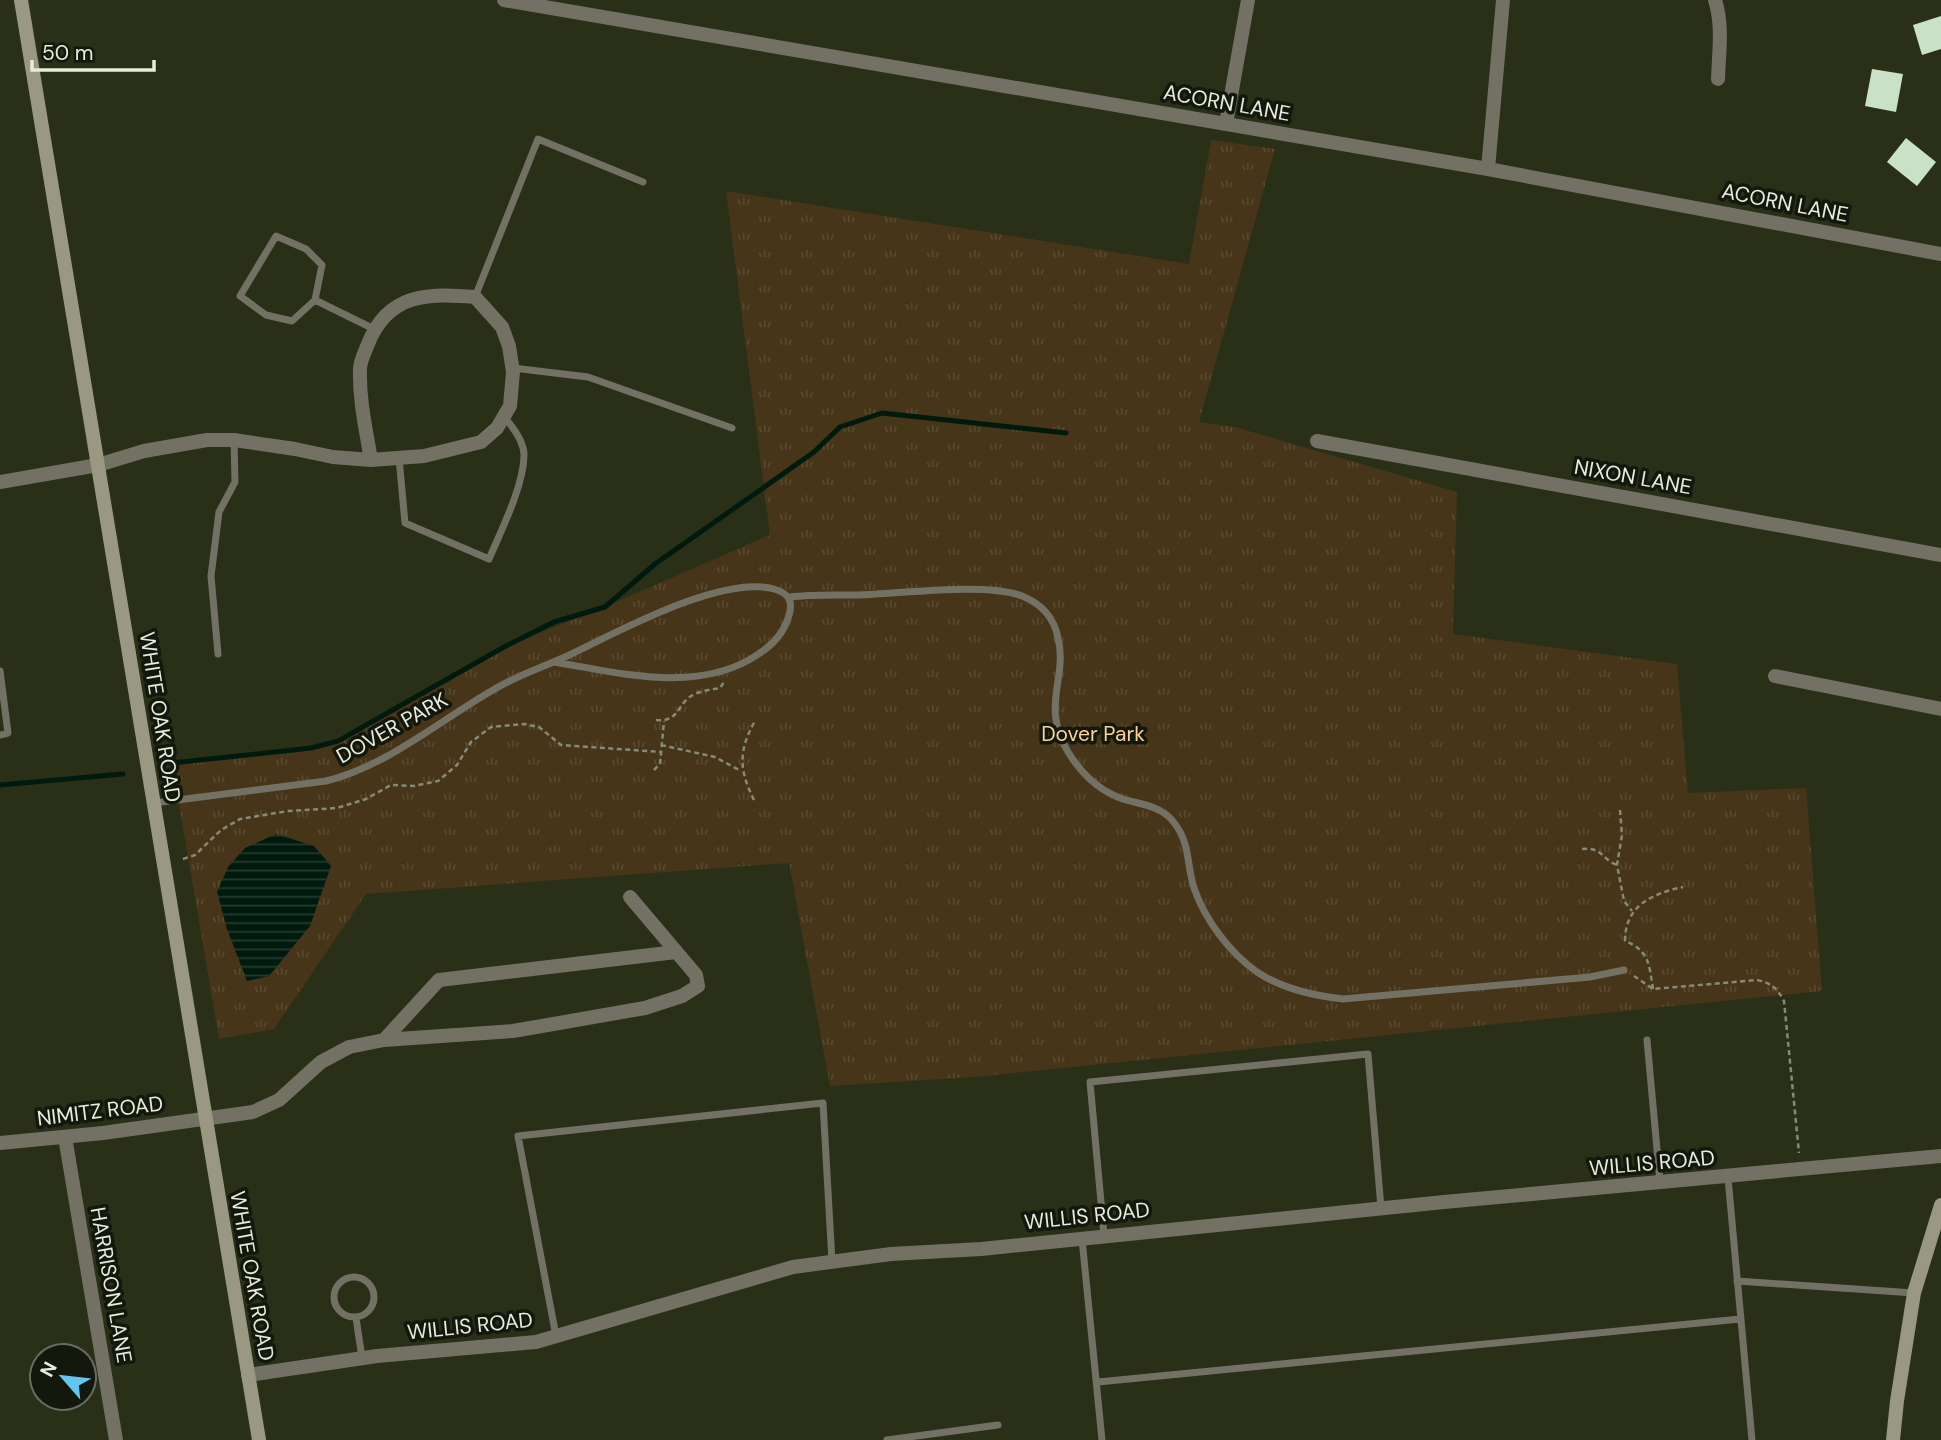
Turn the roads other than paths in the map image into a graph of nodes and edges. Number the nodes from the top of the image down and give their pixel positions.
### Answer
1 (21, 0) edge
2 (504, 0) edge
3 (1248, 0) edge
4 (1503, 0) edge
5 (1715, 0) edge
6 (1718, 79) dead end
7 (1226, 124) junction
8 (1488, 169) junction
9 (643, 182) dead end
10 (1941, 254) edge
11 (475, 297) junction
12 (315, 300) junction
13 (374, 329) junction
14 (512, 368) junction
15 (503, 416) junction
16 (732, 428) dead end
17 (234, 440) junction
18 (1317, 440) dead end
19 (399, 458) junction
20 (371, 460) junction
21 (98, 464) junction
22 (0, 482) edge
23 (1941, 555) edge
24 (789, 597) junction
25 (218, 654) dead end
26 (554, 662) junction
27 (0, 671) edge
28 (1775, 676) dead end
29 (1941, 709) edge
30 (0, 735) edge
31 (153, 803) junction
32 (630, 897) dead end
33 (676, 952) junction
34 (1624, 970) road end
35 (384, 1040) junction
36 (1647, 1040) dead end
37 (205, 1119) junction
38 (65, 1137) junction
39 (0, 1143) edge
40 (1941, 1156) edge
41 (1728, 1178) junction
42 (1660, 1183) junction
43 (1941, 1205) edge
44 (1381, 1208) junction
45 (1104, 1235) junction
46 (1082, 1237) junction
47 (832, 1262) junction
48 (1737, 1281) junction
49 (1914, 1293) junction
50 (356, 1318) junction
51 (1741, 1319) junction
52 (556, 1336) junction
53 (362, 1358) junction
54 (248, 1375) junction
55 (1098, 1382) junction
56 (998, 1425) dead end
57 (116, 1440) edge
58 (259, 1440) edge
59 (887, 1440) edge
60 (1102, 1440) edge
61 (1752, 1440) edge
62 (1893, 1440) edge

1 - 21 street, WHITE OAK ROAD
2 - 7 street, ACORN LANE
3 - 7 street
4 - 8 street
5 - 6 street
7 - 8 street, ACORN LANE
8 - 10 street, ACORN LANE
9 - 11 lane
11 - 13 street
11 - 14 street
12 - 12 lane
12 - 13 lane
13 - 20 street
14 - 15 street
14 - 16 lane
15 - 19 street
15 - 19 lane
17 - 20 street
17 - 21 street
17 - 25 lane
18 - 23 street, NIXON LANE
19 - 20 street
21 - 22 street
21 - 31 street, WHITE OAK ROAD
24 - 26 lane, DOVER PARK
24 - 26 lane, DOVER PARK
24 - 34 lane
26 - 31 lane, DOVER PARK
27 - 30 lane
28 - 29 street
31 - 37 street, WHITE OAK ROAD
32 - 33 street
33 - 35 street
33 - 35 street, NIMITZ ROAD
35 - 37 street, NIMITZ ROAD
36 - 42 lane
37 - 38 street, NIMITZ ROAD
37 - 54 street, WHITE OAK ROAD
38 - 39 street, NIMITZ ROAD
38 - 57 street, HARRISON LANE
40 - 41 street, WILLIS ROAD
41 - 42 street, WILLIS ROAD
41 - 48 lane
42 - 44 street, WILLIS ROAD
43 - 49 street
44 - 45 street, WILLIS ROAD
44 - 45 lane
45 - 46 street, WILLIS ROAD
46 - 47 street, WILLIS ROAD
46 - 55 lane
47 - 52 street, WILLIS ROAD
47 - 52 lane
48 - 49 lane
48 - 51 lane
49 - 62 street
50 - 50 lane
50 - 53 lane
51 - 55 lane
51 - 61 lane
52 - 53 street, WILLIS ROAD
53 - 54 street, WILLIS ROAD
54 - 58 street, WHITE OAK ROAD
55 - 60 lane
56 - 59 lane

